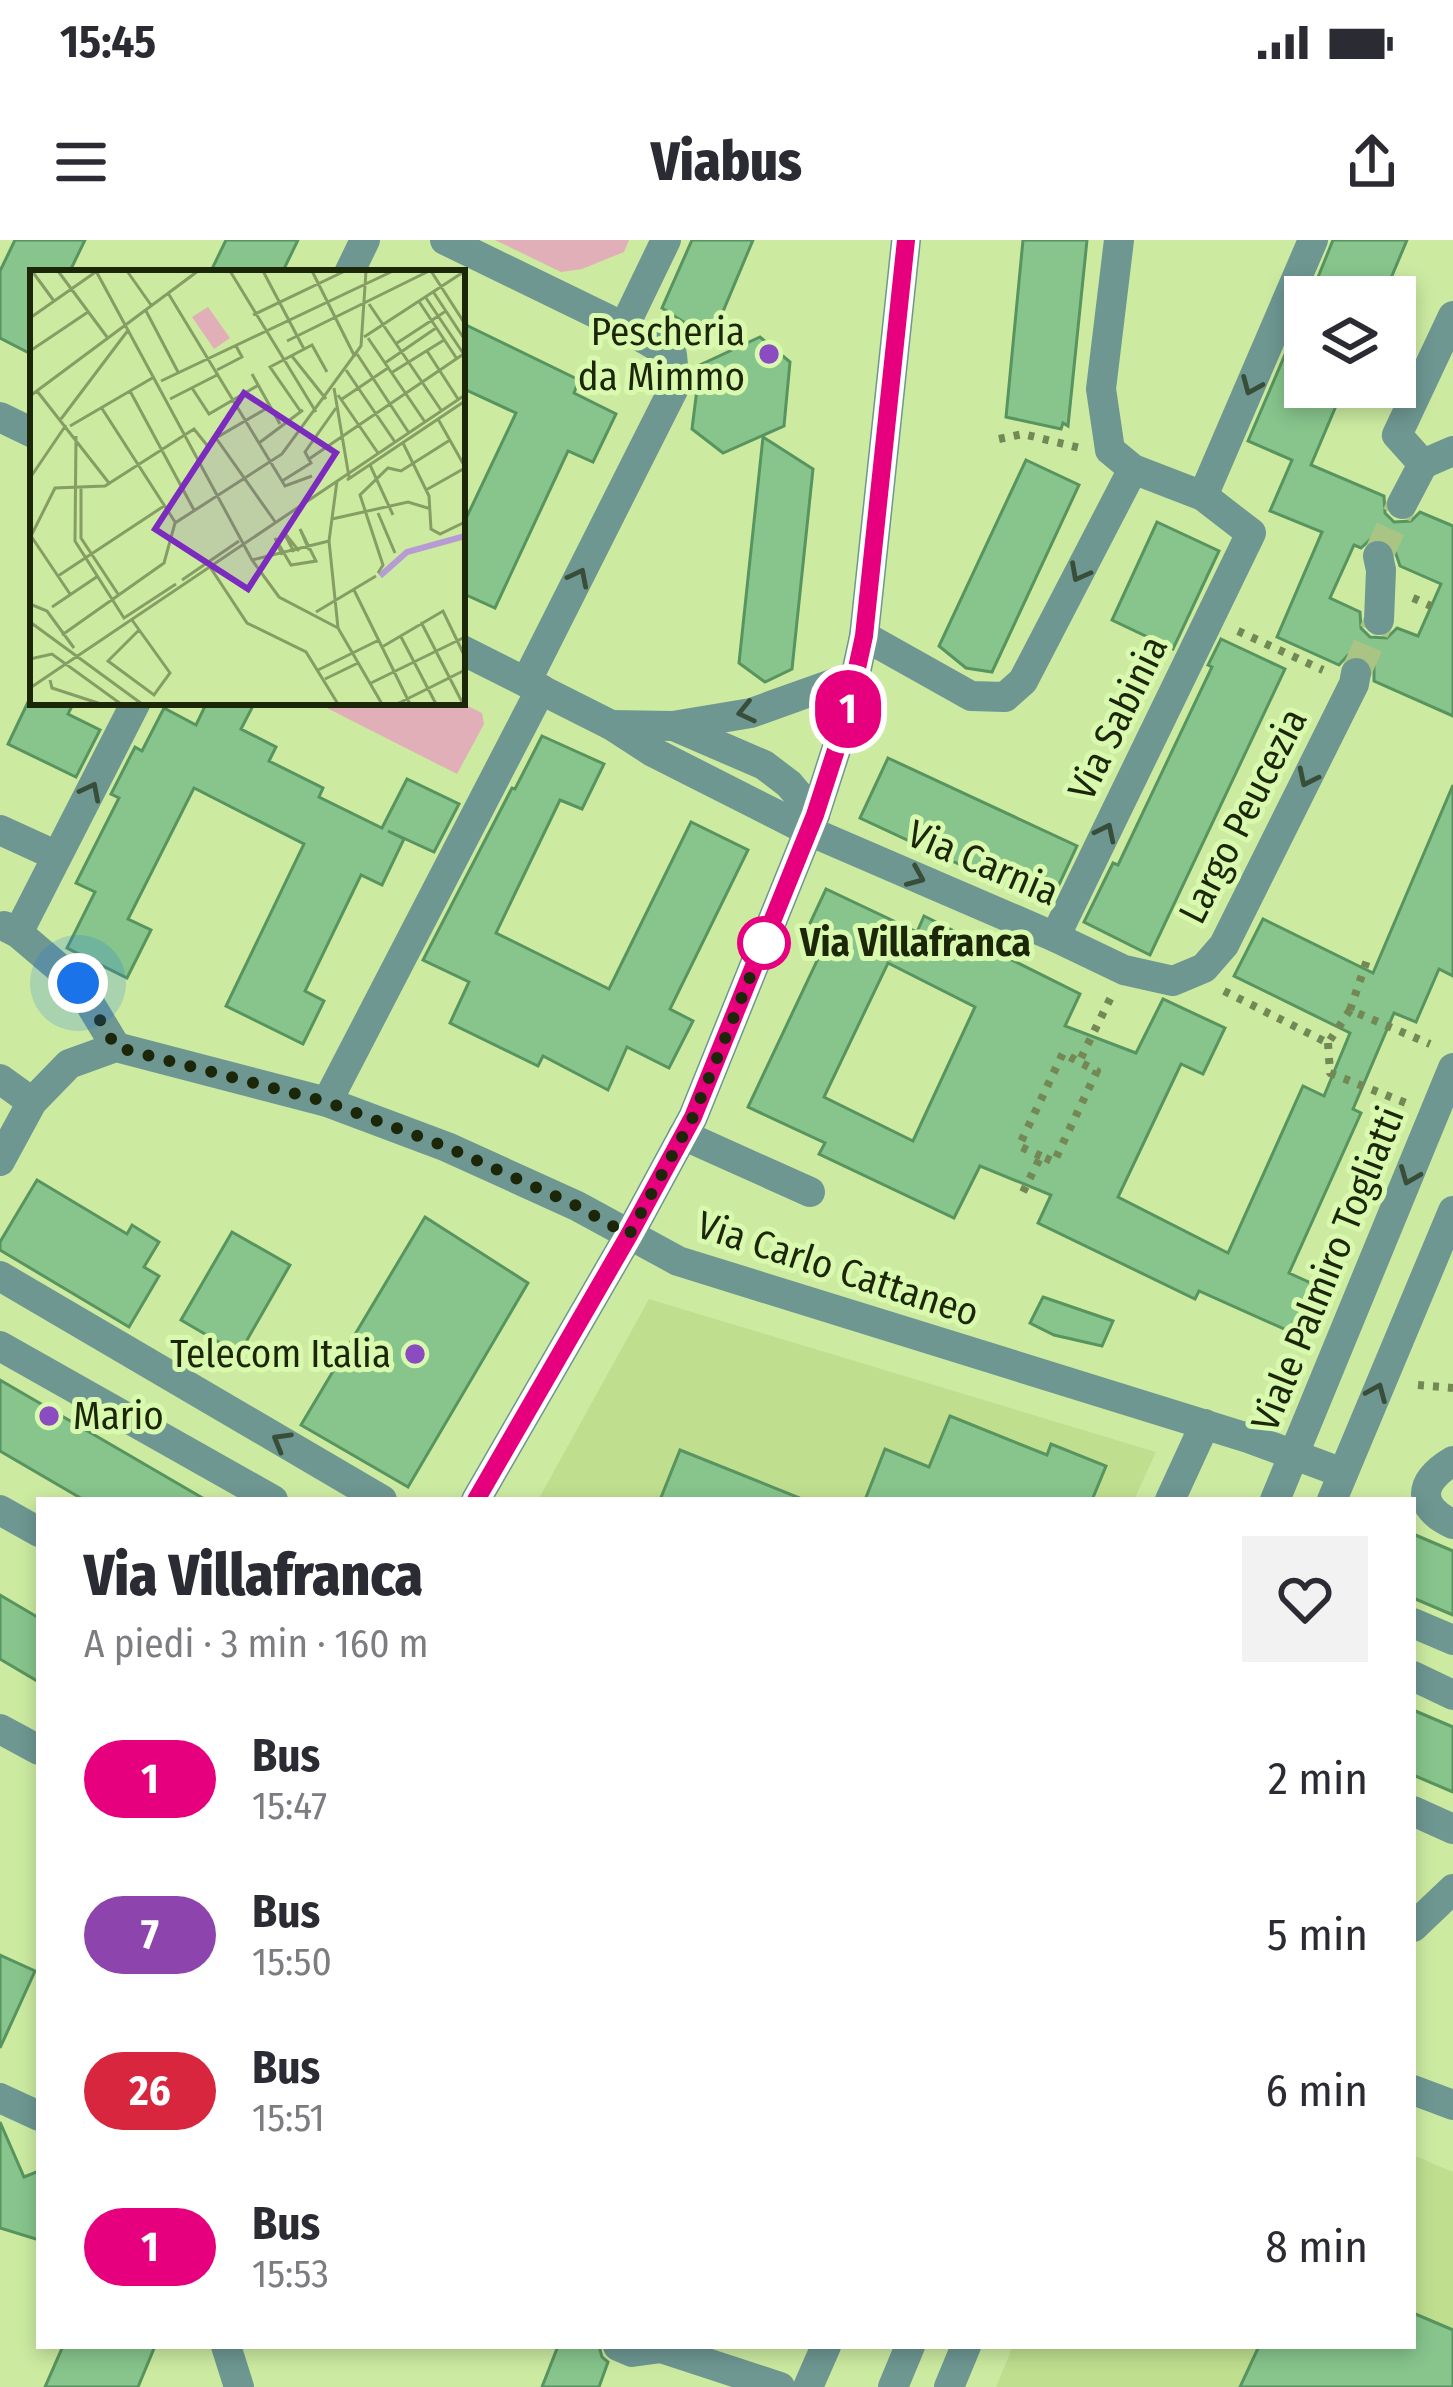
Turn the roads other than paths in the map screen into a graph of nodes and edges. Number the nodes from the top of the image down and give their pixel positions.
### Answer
1 (364, 240) edge
2 (445, 240) edge
3 (666, 240) edge
4 (906, 240) edge
5 (1119, 240) edge
6 (1313, 240) edge
7 (350, 270) edge
8 (1453, 316) edge
9 (624, 327) junction
10 (0, 417) edge
11 (30, 432) edge
12 (1453, 451) edge
13 (1122, 459) junction
14 (1423, 464) junction
15 (1203, 496) junction
16 (1402, 504) tunnel mouth
17 (1378, 556) tunnel mouth
18 (1378, 620) tunnel mouth
19 (864, 636) junction
20 (465, 652) edge
21 (857, 675) junction
22 (1354, 678) tunnel mouth
23 (534, 686) junction
24 (134, 705) edge
25 (611, 725) junction
26 (673, 726) junction
27 (812, 823) junction
28 (0, 830) edge
29 (57, 856) junction
30 (9, 928) edge
31 (1055, 937) junction
32 (1191, 974) joint
33 (116, 1047) junction
34 (1446, 1058) edge
35 (0, 1079) edge
36 (32, 1102) junction
37 (327, 1102) junction
38 (683, 1135) junction
39 (0, 1161) edge
40 (810, 1192) dead end
41 (1453, 1211) edge
42 (629, 1235) junction
43 (0, 1276) edge
44 (0, 1346) edge
45 (1204, 1424) junction
46 (1296, 1454) junction
47 (1453, 1461) edge
48 (1338, 1487) edge
49 (268, 1497) edge
50 (377, 1497) edge
51 (478, 1497) edge
52 (1172, 1497) edge
53 (1277, 1497) edge
54 (0, 1510) edge
55 (1453, 1524) edge
56 (36, 1530) edge
57 (1416, 1624) edge
58 (1453, 1640) edge
59 (1416, 1677) edge
60 (1453, 1695) edge
61 (0, 1729) edge
62 (36, 1748) edge
63 (1416, 1812) edge
64 (1453, 1829) edge
65 (1453, 1889) edge
66 (1416, 1925) edge
67 (1416, 2091) edge
68 (0, 2098) edge
69 (1453, 2105) edge
70 (36, 2115) edge
71 (227, 2349) edge
72 (664, 2349) edge
73 (825, 2349) edge
74 (909, 2349) edge
75 (965, 2349) edge
76 (239, 2387) edge
77 (781, 2387) edge
78 (808, 2387) edge
79 (893, 2387) edge
80 (949, 2387) edge

1 - 7 street
2 - 9 street
3 - 9 street
4 - 19 street
5 - 13 street
6 -> 15 street
8 - 14 street
23 -> 9 street
10 - 11 street
12 - 14 street
13 - 15 street
13 -> 19 street
14 - 16 street
31 -> 15 street, Via Sabinia
17 - 18 street
19 - 21 street
20 - 23 street, Via Carnia
21 -> 26 street
21 - 27 street
22 -> 32 street, Largo Peucezia
23 - 25 street, Via Carnia
23 - 37 street
29 -> 24 street
25 - 26 street
25 - 27 street, Via Carnia
26 - 27 street
27 -> 31 street, Via Carnia
27 - 38 street
28 - 29 street
29 - 30 street
30 - 33 street
31 - 32 street, Via Carnia
33 - 36 street
33 - 37 street, Via Carlo Cattaneo
34 -> 46 street, Viale Palmiro Togliatti
35 - 36 street
36 - 39 street
37 - 42 street, Via Carlo Cattaneo
38 - 40 street
38 - 42 street
48 -> 41 street
42 - 45 street, Via Carlo Cattaneo
42 - 51 street
50 -> 43 street
44 - 49 street
45 - 46 street, Via Carlo Cattaneo
45 - 52 street, Viale Palmiro Togliatti
46 - 48 street, Via Carlo Cattaneo
46 - 53 street, Viale Palmiro Togliatti
47 - 55 street
54 - 56 street
57 - 58 street
59 - 60 street
61 - 62 street
63 - 64 street
65 - 66 street
67 - 69 street
68 - 70 street
71 - 76 street
72 - 77 street
73 - 78 street
74 - 79 street
75 - 80 street

